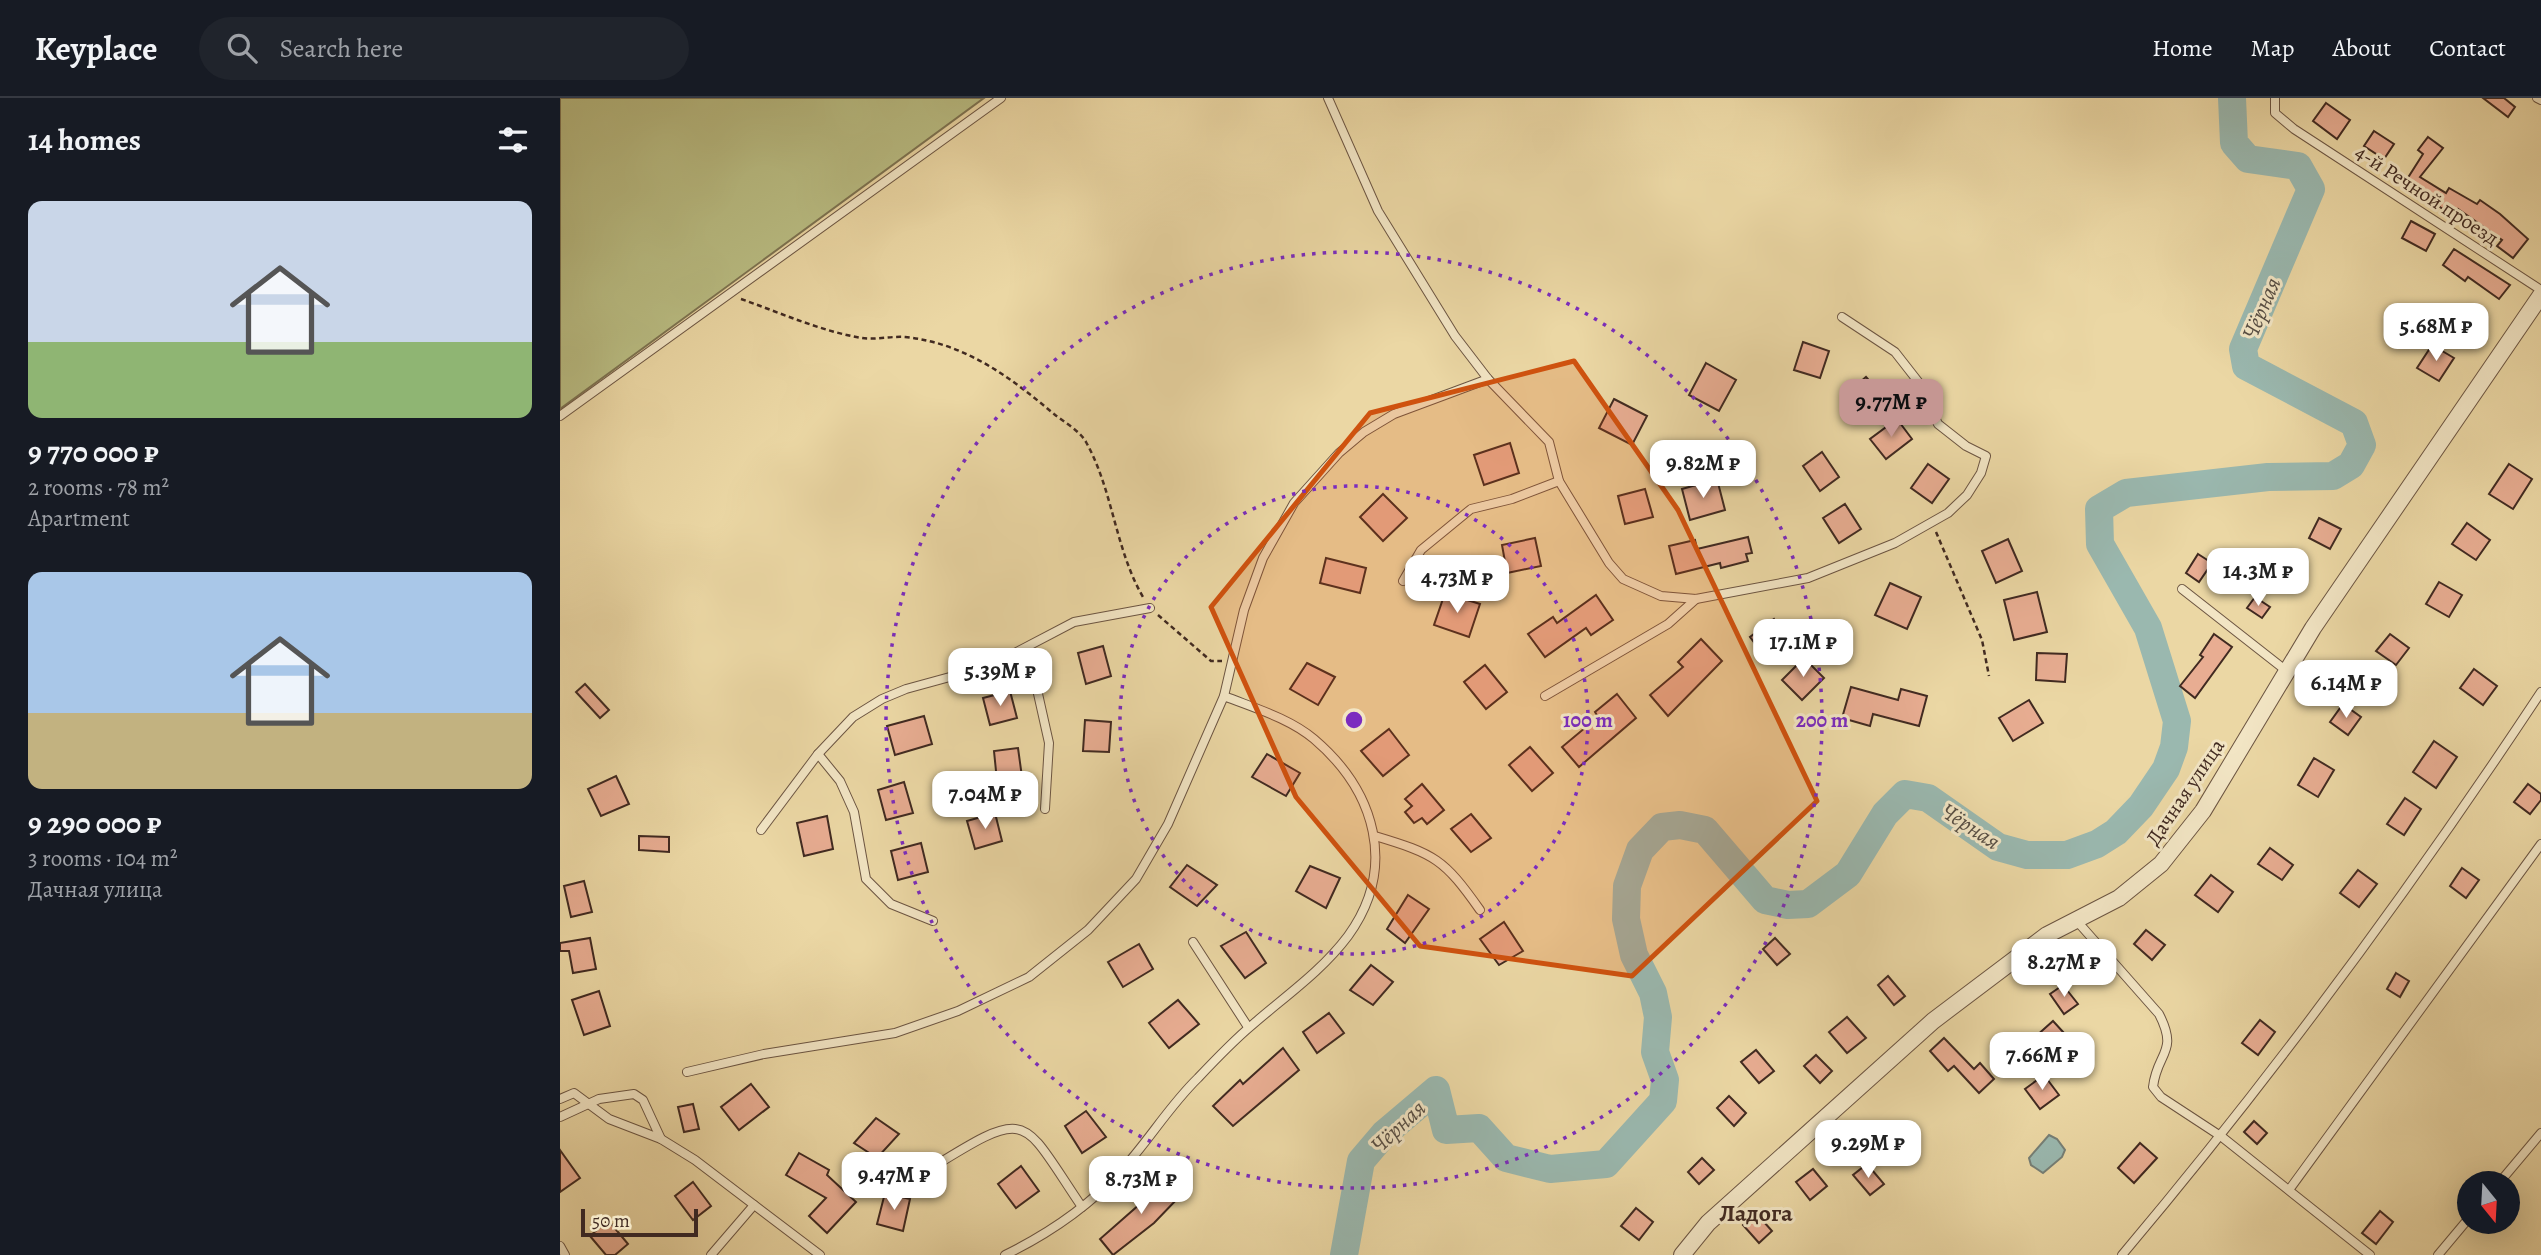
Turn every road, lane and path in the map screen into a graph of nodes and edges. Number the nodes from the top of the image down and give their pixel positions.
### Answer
1 (1002, 98) edge
2 (1328, 98) edge
3 (2275, 98) edge
4 (2541, 290) edge
5 (728, 294) junction
6 (2541, 296) edge
7 (1842, 317) dead end
8 (1488, 379) junction
9 (560, 416) edge
10 (1559, 481) junction
11 (1932, 523) junction
12 (1404, 581) dead end
13 (2182, 589) dead end
14 (1696, 599) junction
15 (1150, 608) junction
16 (1028, 649) junction
17 (1231, 661) junction
18 (2288, 672) junction
19 (1989, 676) dead end
20 (2541, 692) edge
21 (1224, 696) junction
22 (1545, 696) dead end
23 (818, 754) junction
24 (1045, 809) dead end
25 (761, 830) dead end
26 (1375, 836) junction
27 (2541, 844) edge
28 (1480, 911) dead end
29 (2076, 920) junction
30 (933, 921) dead end
31 (1193, 942) dead end
32 (1248, 1027) junction
33 (687, 1072) dead end
34 (560, 1099) edge
35 (587, 1103) junction
36 (560, 1117) edge
37 (2541, 1133) edge
38 (2222, 1137) junction
39 (661, 1139) junction
40 (933, 1167) dead end
41 (2509, 1171) edge
42 (2288, 1190) junction
43 (754, 1205) junction
44 (1082, 1207) junction
45 (2457, 1232) edge
46 (560, 1246) edge
47 (565, 1255) edge
48 (711, 1255) edge
49 (820, 1255) edge
50 (1005, 1255) edge
51 (1682, 1255) edge
52 (2122, 1255) edge
53 (2370, 1255) edge
54 (2438, 1255) edge

1 - 5 lane
2 - 8 lane
3 - 4 lane, 4-й Речной проезд
5 - 9 lane
5 - 15 path
6 - 18 street, Дачная улица
7 - 11 lane
8 - 10 lane
8 - 17 lane
10 - 12 lane
10 - 14 lane
11 - 14 lane
11 - 19 path
13 - 18 lane
14 - 22 lane
15 - 16 lane
15 - 17 path
16 - 23 lane
16 - 24 lane
17 - 21 lane
18 - 29 street, Дачная улица
20 - 38 lane
21 - 26 lane
21 - 33 lane
23 - 25 lane
23 - 30 lane
26 - 28 lane
26 - 32 lane
27 - 42 lane
29 - 38 lane
29 - 51 street, Дачная улица
31 - 32 lane
32 - 44 lane
34 - 35 lane
35 - 36 lane
35 - 39 lane
35 - 39 lane
37 - 41 lane
38 - 42 lane
38 - 52 lane
39 - 43 lane
40 - 44 lane
42 - 53 lane
43 - 48 lane
43 - 49 lane
44 - 50 lane
45 - 54 lane
46 - 47 lane

